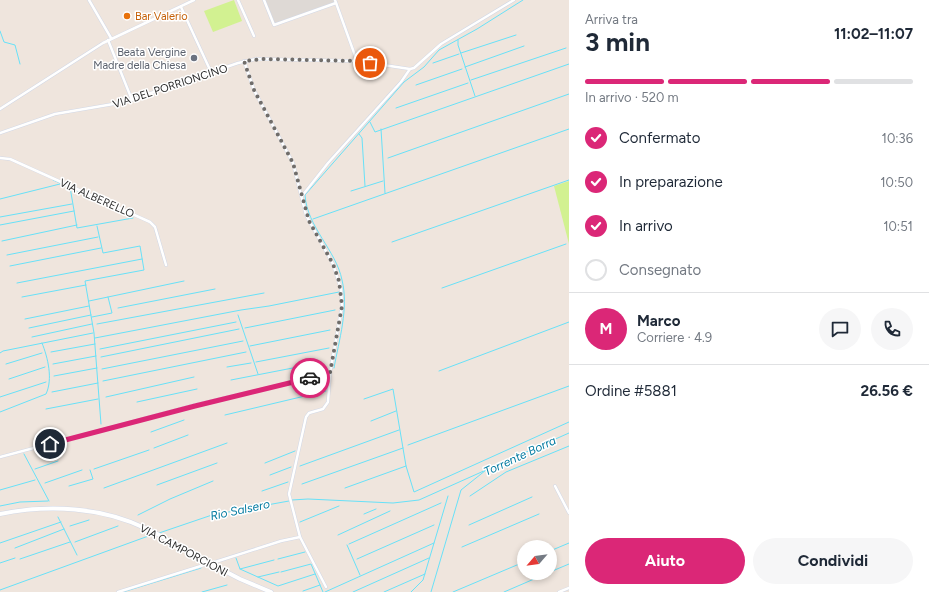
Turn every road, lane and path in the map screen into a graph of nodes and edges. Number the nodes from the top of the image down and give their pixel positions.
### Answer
1 (89, 0) edge
2 (194, 0) edge
3 (238, 0) edge
4 (264, 0) edge
5 (514, 0) edge
6 (336, 2) edge
7 (181, 7) junction
8 (254, 36) dead end
9 (109, 39) junction
10 (244, 61) junction
11 (357, 61) junction
12 (410, 69) junction
13 (211, 72) junction
14 (132, 100) junction
15 (0, 109) edge
16 (0, 133) edge
17 (0, 158) edge
18 (302, 196) junction
19 (166, 265) dead end
20 (330, 373) junction
21 (0, 457) edge
22 (555, 486) dead end
23 (569, 513) edge
24 (0, 514) edge
25 (300, 537) junction
26 (214, 564) junction
27 (204, 565) dead end
28 (326, 587) dead end
29 (569, 588) edge
30 (118, 592) edge
31 (271, 592) edge
32 (558, 592) edge

1 - 9 street
2 - 7 street
3 - 8 street
4 - 6 street
5 - 12 street
6 - 11 street
7 - 9 street
7 - 13 street
9 - 14 street
9 - 15 street
10 - 11 street, VIA DEL PORRIONCINO
10 - 13 street, VIA DEL PORRIONCINO
10 - 18 street
11 - 12 street, VIA DEL PORRIONCINO
12 - 18 street
13 - 14 street, VIA DEL PORRIONCINO
14 - 16 street, VIA DEL PORRIONCINO
17 - 19 street, VIA ALBERELLO
18 - 20 street
20 - 21 street
20 - 25 street
22 - 23 street
24 - 26 main road, VIA CAMPORCIONI, bridge
25 - 26 street
25 - 28 street
26 - 31 main road, VIA CAMPORCIONI
27 - 30 street
29 - 32 street

